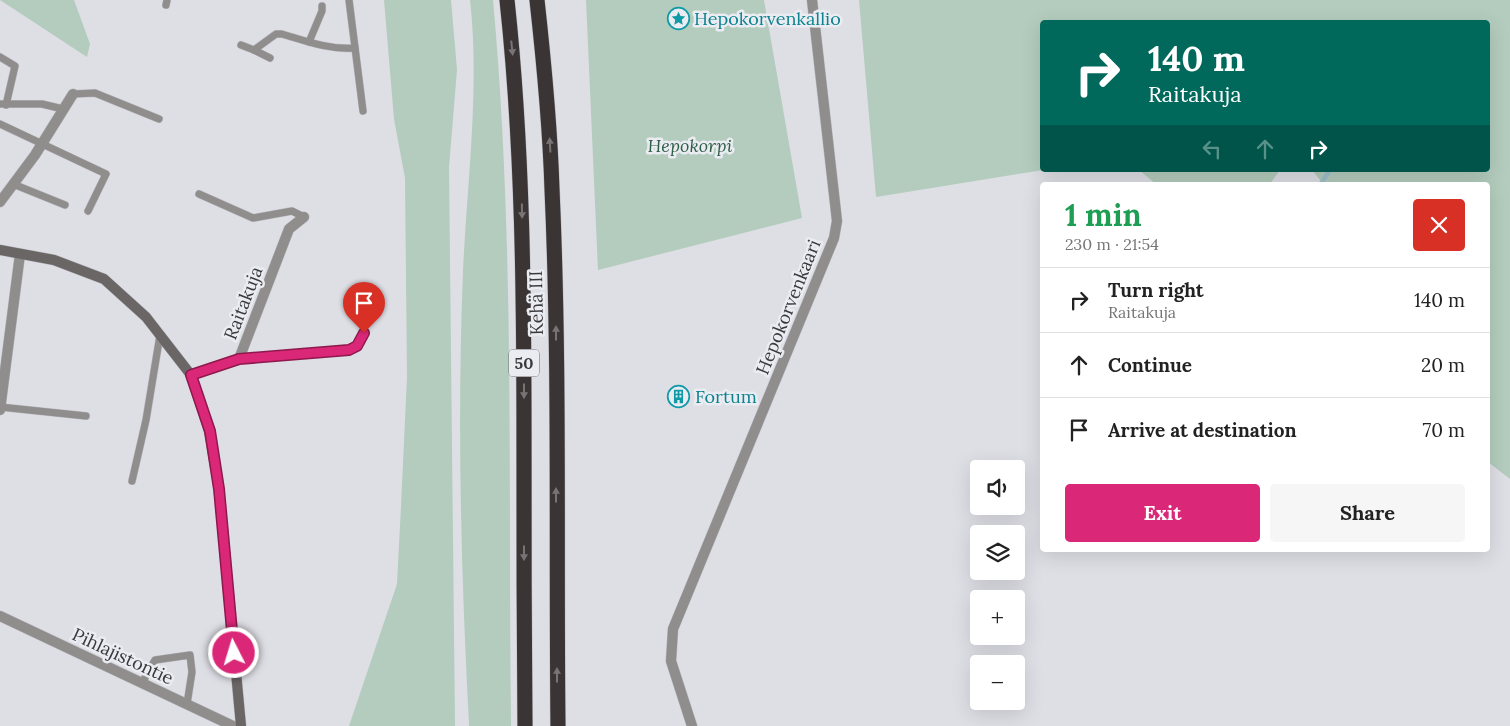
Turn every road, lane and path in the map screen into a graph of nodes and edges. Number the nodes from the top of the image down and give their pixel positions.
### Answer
1 (349, 0) edge
2 (507, 0) edge
3 (537, 0) edge
4 (812, 0) edge
5 (322, 6) dead end
6 (309, 42) junction
7 (241, 45) dead end
8 (355, 48) junction
9 (254, 50) junction
10 (0, 57) edge
11 (270, 58) dead end
12 (73, 94) joint
13 (3, 104) edge
14 (63, 109) junction
15 (363, 111) dead end
16 (159, 118) dead end
17 (0, 124) edge
18 (41, 145) junction
19 (14, 184) junction
20 (199, 194) dead end
21 (0, 202) edge
22 (65, 205) dead end
23 (88, 211) dead end
24 (304, 217) joint
25 (0, 250) edge
26 (20, 254) junction
27 (364, 333) dead end
28 (160, 335) junction
29 (239, 359) junction
30 (191, 375) junction
31 (0, 408) edge
32 (86, 416) dead end
33 (132, 481) dead end
34 (0, 616) edge
35 (142, 683) junction
36 (187, 704) junction
37 (558, 725) edge
38 (233, 726) edge
39 (241, 726) edge
40 (525, 726) edge
41 (692, 726) edge

1 - 8 lane
2 -> 40 highway, Kehä III / 50
37 -> 3 highway, Kehä III / 50
4 - 41 street, Hepokorvenkaari
5 - 6 lane
6 - 8 lane
6 - 9 lane
7 - 9 lane
8 - 15 lane
9 - 11 lane
10 - 13 lane
12 - 14 street
12 - 16 lane
13 - 14 lane
14 - 18 street
17 - 18 lane
18 - 19 street
18 - 23 lane
19 - 21 street
19 - 22 lane
20 - 24 lane
24 - 29 street, Raitakuja
25 - 26 street
26 - 28 street
26 - 31 street
27 - 29 lane
28 - 30 street
28 - 33 lane
29 - 30 street, Raitakuja
30 - 39 street
31 - 32 lane
34 - 35 street, Pihlajistontie
35 - 36 street, Pihlajistontie
35 - 36 lane
36 - 38 street, Pihlajistontie

